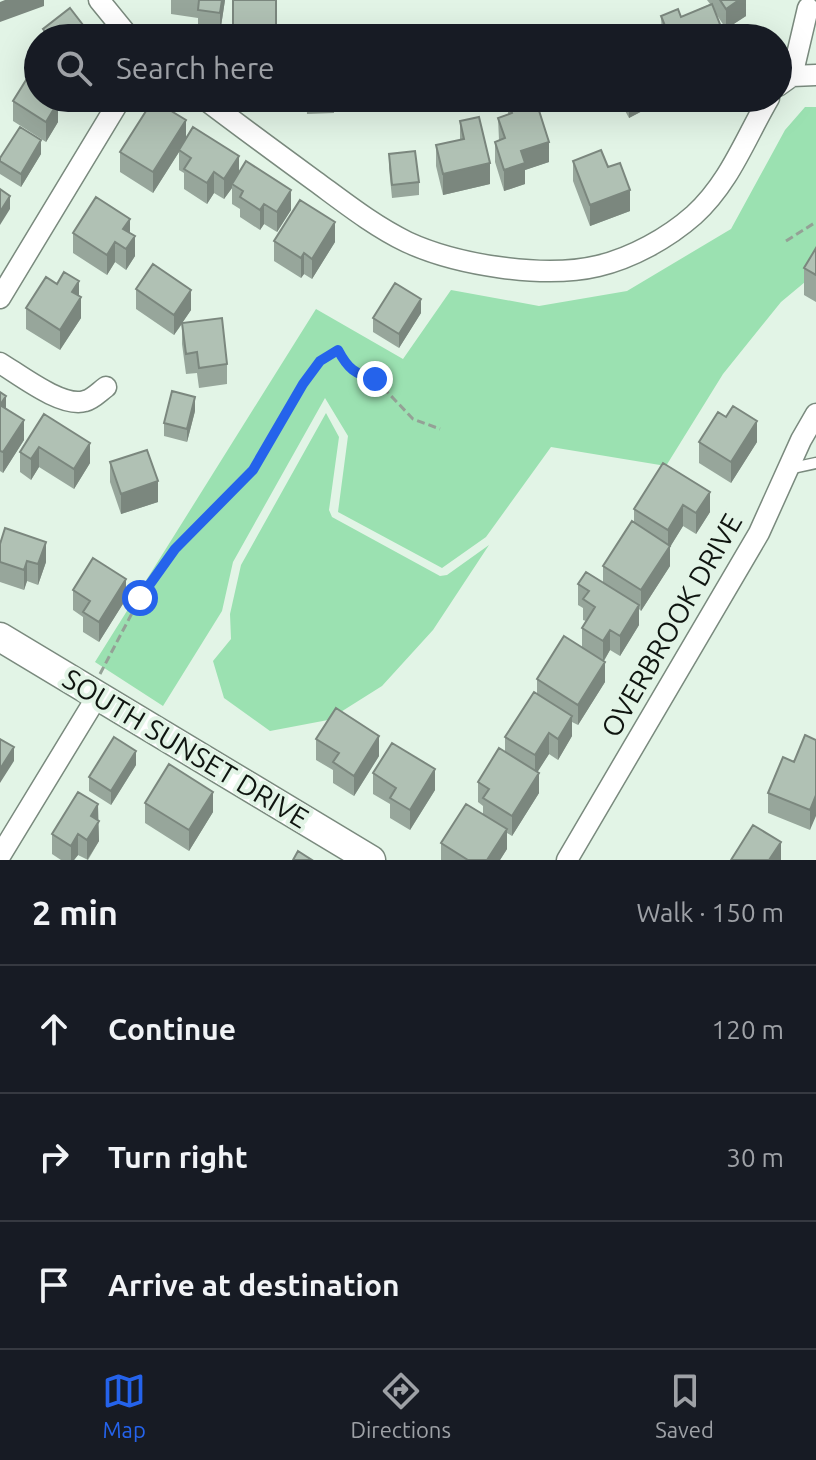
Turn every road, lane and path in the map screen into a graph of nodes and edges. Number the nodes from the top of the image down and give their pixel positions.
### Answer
1 (99, 0) edge
2 (810, 15) edge
3 (119, 24) edge
4 (792, 63) edge
5 (816, 75) edge
6 (792, 80) edge
7 (113, 112) edge
8 (222, 112) edge
9 (762, 112) edge
10 (816, 222) edge
11 (786, 241) dead end
12 (0, 298) edge
13 (0, 363) edge
14 (106, 387) dead end
15 (816, 414) edge
16 (440, 429) dead end
17 (816, 463) edge
18 (788, 469) junction
19 (0, 637) edge
20 (98, 686) junction
21 (0, 856) edge
22 (371, 860) edge
23 (567, 860) edge

1 - 3 street
2 - 4 street
5 - 6 street
7 - 12 street
8 - 9 street
10 - 11 path
13 - 14 street
15 - 18 street, OVERBROOK DRIVE
16 - 20 path
17 - 18 lane
18 - 23 street, OVERBROOK DRIVE
19 - 20 street, SOUTH SUNSET DRIVE
20 - 21 street
20 - 22 street, SOUTH SUNSET DRIVE

